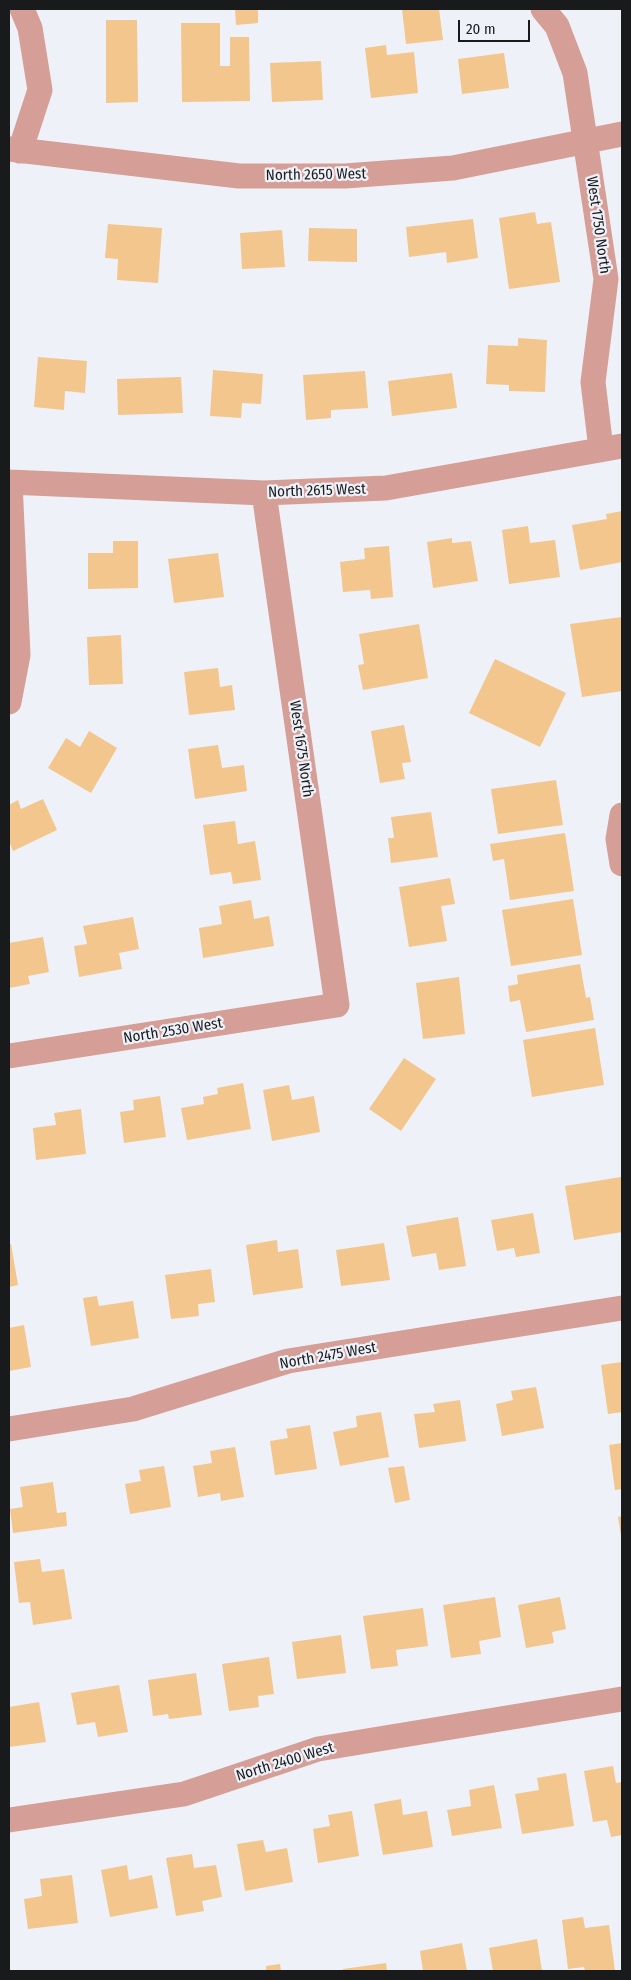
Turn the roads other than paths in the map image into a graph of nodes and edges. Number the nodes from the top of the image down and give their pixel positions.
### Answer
1 (22, 9) edge
2 (542, 9) edge
3 (622, 134) edge
4 (586, 140) junction
5 (15, 150) edge
6 (612, 448) edge
7 (9, 482) edge
8 (264, 493) junction
9 (9, 702) edge
10 (622, 814) edge
11 (622, 864) edge
12 (337, 1005) joint
13 (9, 1056) edge
14 (622, 1308) edge
15 (9, 1429) edge
16 (622, 1699) edge
17 (9, 1820) edge

1 - 5 street
2 - 4 street, West 1750 North
3 - 4 street, North 2650 West
4 - 5 street, North 2650 West
4 - 6 street, West 1750 North
6 - 8 street, North 2615 West
7 - 8 street, North 2615 West
7 - 9 street
8 - 12 street, West 1675 North
10 - 11 street
12 - 13 street, North 2530 West
14 - 15 street, North 2475 West
16 - 17 street, North 2400 West

